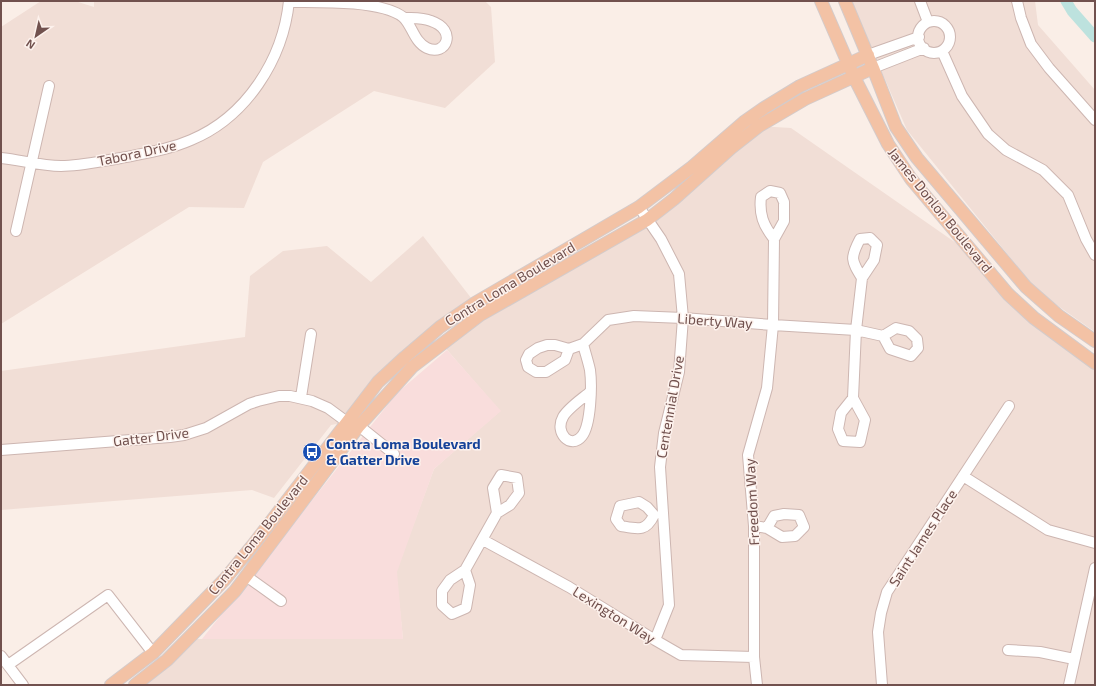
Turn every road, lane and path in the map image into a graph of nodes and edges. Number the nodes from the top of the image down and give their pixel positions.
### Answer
1 (289, 1) edge
2 (821, 1) edge
3 (845, 1) edge
4 (920, 1) edge
5 (1017, 1) edge
6 (404, 18) dead end
7 (928, 22) junction
8 (919, 37) junction
9 (924, 48) junction
10 (942, 51) junction
11 (868, 55) junction
12 (848, 63) junction
13 (873, 68) junction
14 (854, 77) junction
15 (49, 86) dead end
16 (1095, 120) edge
17 (1, 158) edge
18 (31, 162) junction
19 (639, 207) junction
20 (647, 220) junction
21 (16, 231) dead end
22 (774, 239) dead end
23 (1095, 255) edge
24 (862, 278) dead end
25 (683, 318) junction
26 (773, 325) junction
27 (856, 330) junction
28 (311, 334) dead end
29 (883, 336) dead end
30 (1095, 341) edge
31 (583, 344) junction
32 (569, 349) dead end
33 (1095, 363) edge
34 (590, 392) dead end
35 (301, 397) junction
36 (853, 398) dead end
37 (1009, 406) dead end
38 (353, 424) junction
39 (1, 450) edge
40 (394, 454) dead end
41 (963, 476) junction
42 (497, 513) dead end
43 (754, 526) junction
44 (767, 528) dead end
45 (483, 540) junction
46 (1095, 543) edge
47 (1095, 568) edge
48 (465, 570) dead end
49 (246, 576) junction
50 (281, 601) dead end
51 (655, 640) junction
52 (1008, 650) dead end
53 (153, 653) junction
54 (1, 656) edge
55 (754, 657) junction
56 (1074, 659) junction
57 (8, 665) junction
58 (23, 685) edge
59 (111, 685) edge
60 (135, 685) edge
61 (757, 685) edge
62 (882, 685) edge
63 (1069, 685) edge

1 - 6 street
1 - 18 street, Tabora Drive
2 - 12 main road, James Donlon Boulevard
3 - 11 main road, James Donlon Boulevard
4 - 7 street
5 - 16 street
7 - 8 street
7 - 10 street
8 - 9 street
8 - 11 street
9 - 10 street
9 - 13 street
10 - 23 street
11 - 12 main road, Contra Loma Boulevard
11 - 13 main road, James Donlon Boulevard
12 - 14 main road, James Donlon Boulevard
12 - 19 main road, Contra Loma Boulevard
13 - 14 main road, Contra Loma Boulevard
13 - 30 main road, James Donlon Boulevard
14 - 20 main road, Contra Loma Boulevard
14 - 33 main road, James Donlon Boulevard
15 - 18 street
17 - 18 street, Tabora Drive
18 - 21 street
19 - 20 street, Centennial Drive
19 - 38 main road, Contra Loma Boulevard
20 - 25 street, Centennial Drive
20 - 38 main road, Contra Loma Boulevard
22 - 26 street, Freedom Way
24 - 27 street
25 - 26 street, Liberty Way
25 - 31 street, Liberty Way
25 - 51 street, Centennial Drive
26 - 27 street, Liberty Way
26 - 43 street, Freedom Way
27 - 29 street, Liberty Way
27 - 36 street
28 - 35 street
31 - 32 street
31 - 34 street
35 - 38 street, Gatter Drive
35 - 39 street, Gatter Drive
37 - 41 street, Saint James Place
38 - 40 street, Gatter Drive
38 - 49 main road, Contra Loma Boulevard
38 - 53 main road, Contra Loma Boulevard
41 - 46 street
41 - 62 street, Saint James Place
42 - 45 street
43 - 44 street
43 - 55 street, Freedom Way
45 - 48 street
45 - 51 street, Lexington Way
47 - 56 street
49 - 50 street
49 - 60 main road, Contra Loma Boulevard
51 - 55 street, Lexington Way
52 - 56 street
53 - 57 street
53 - 59 main road, Contra Loma Boulevard
54 - 57 street
55 - 61 street, Freedom Way
56 - 63 street
57 - 58 street

